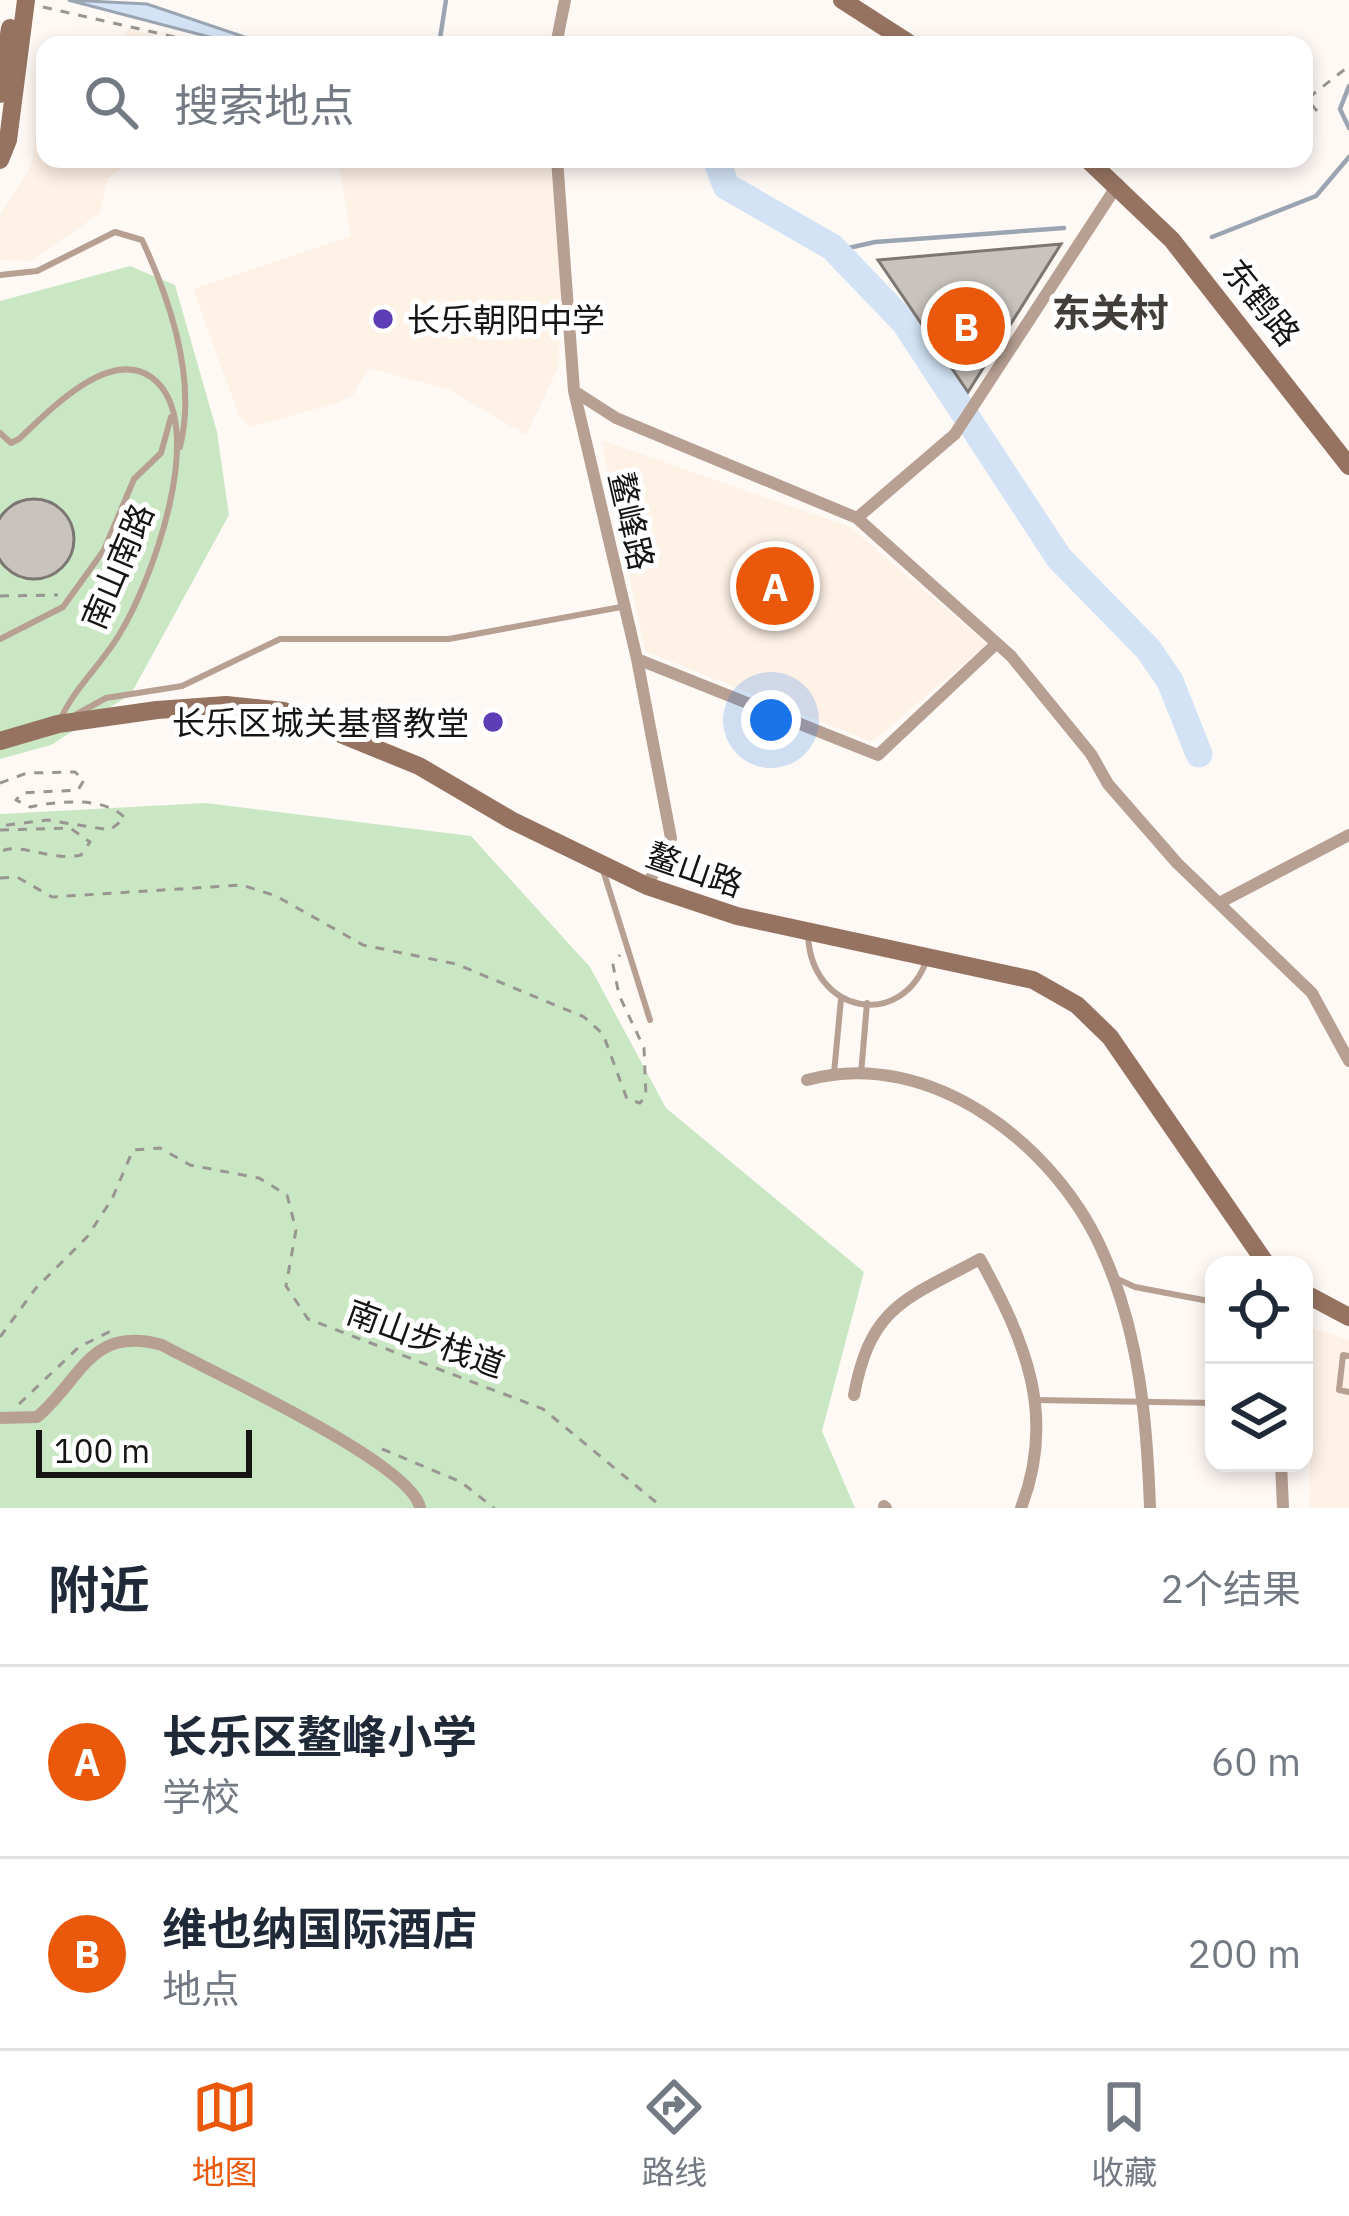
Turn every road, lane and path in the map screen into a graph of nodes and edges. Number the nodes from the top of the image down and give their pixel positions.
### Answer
1 (566, 0) edge
2 (842, 0) edge
3 (23, 8) edge
4 (175, 36) edge
5 (558, 36) edge
6 (898, 36) edge
7 (1349, 66) edge
8 (0, 94) edge
9 (1313, 94) edge
10 (1313, 106) edge
11 (1317, 111) dead end
12 (0, 160) edge
13 (558, 168) edge
14 (1098, 168) edge
15 (1118, 184) junction
16 (0, 275) edge
17 (574, 392) junction
18 (172, 414) junction
19 (0, 433) edge
20 (179, 453) junction
21 (1349, 466) edge
22 (856, 518) junction
23 (0, 596) edge
24 (70, 596) junction
25 (624, 606) junction
26 (0, 639) edge
27 (998, 643) junction
28 (637, 659) junction
29 (58, 724) junction
30 (0, 741) edge
31 (0, 784) edge
32 (0, 828) edge
33 (1349, 835) edge
34 (0, 852) edge
35 (601, 866) junction
36 (0, 878) edge
37 (647, 886) junction
38 (1221, 902) junction
39 (808, 932) junction
40 (627, 944) junction
41 (928, 957) junction
42 (842, 999) junction
43 (867, 1003) junction
44 (650, 1020) dead end
45 (1349, 1061) edge
46 (834, 1072) junction
47 (861, 1074) junction
48 (807, 1080) dead end
49 (1261, 1256) edge
50 (1112, 1276) junction
51 (1313, 1298) edge
52 (1205, 1300) edge
53 (1349, 1317) edge
54 (0, 1337) edge
55 (1349, 1356) edge
56 (1349, 1392) edge
57 (854, 1395) dead end
58 (1034, 1400) junction
59 (1146, 1400) junction
60 (1205, 1403) edge
61 (0, 1418) edge
62 (1281, 1472) edge
63 (420, 1508) edge
64 (663, 1508) edge
65 (1021, 1508) edge
66 (1150, 1508) edge
67 (1283, 1508) edge

1 - 5 street
2 - 6 street
3 - 4 path
3 - 8 street
3 - 12 street
7 - 9 path
10 - 11 path
13 - 17 street, 鳌峰路
14 - 15 street, 东鹤路
15 - 21 street, 东鹤路
15 - 22 street
16 - 20 lane
17 - 22 street
17 - 25 street, 鳌峰路
18 - 19 lane, 南山南路
18 - 20 lane, 南山南路
18 - 24 lane, 南山南路
20 - 29 lane, 南山南路
22 - 27 street
23 - 24 path
24 - 26 lane, 南山南路
25 - 28 street, 鳌峰路
25 - 29 lane
27 - 28 street
27 - 38 street
28 - 37 street, 鳌峰路
29 - 30 street, 鳌山路
29 - 35 street, 鳌山路
31 - 32 path
32 - 34 path
33 - 38 street
35 - 37 street, 鳌山路
35 - 40 lane
36 - 40 path
37 - 39 street, 鳌山路
38 - 45 street
39 - 41 street, 鳌山路
39 - 42 lane
40 - 44 lane
41 - 43 lane
41 - 49 street, 鳌山路
42 - 43 lane
42 - 46 lane
43 - 47 lane
46 - 47 street
46 - 48 street
47 - 50 street
50 - 52 lane
50 - 59 street
51 - 53 street
54 - 64 path, 南山步栈道
55 - 56 lane
57 - 58 street
58 - 59 lane
58 - 65 street
59 - 60 lane
59 - 66 street
61 - 63 street
62 - 67 street

